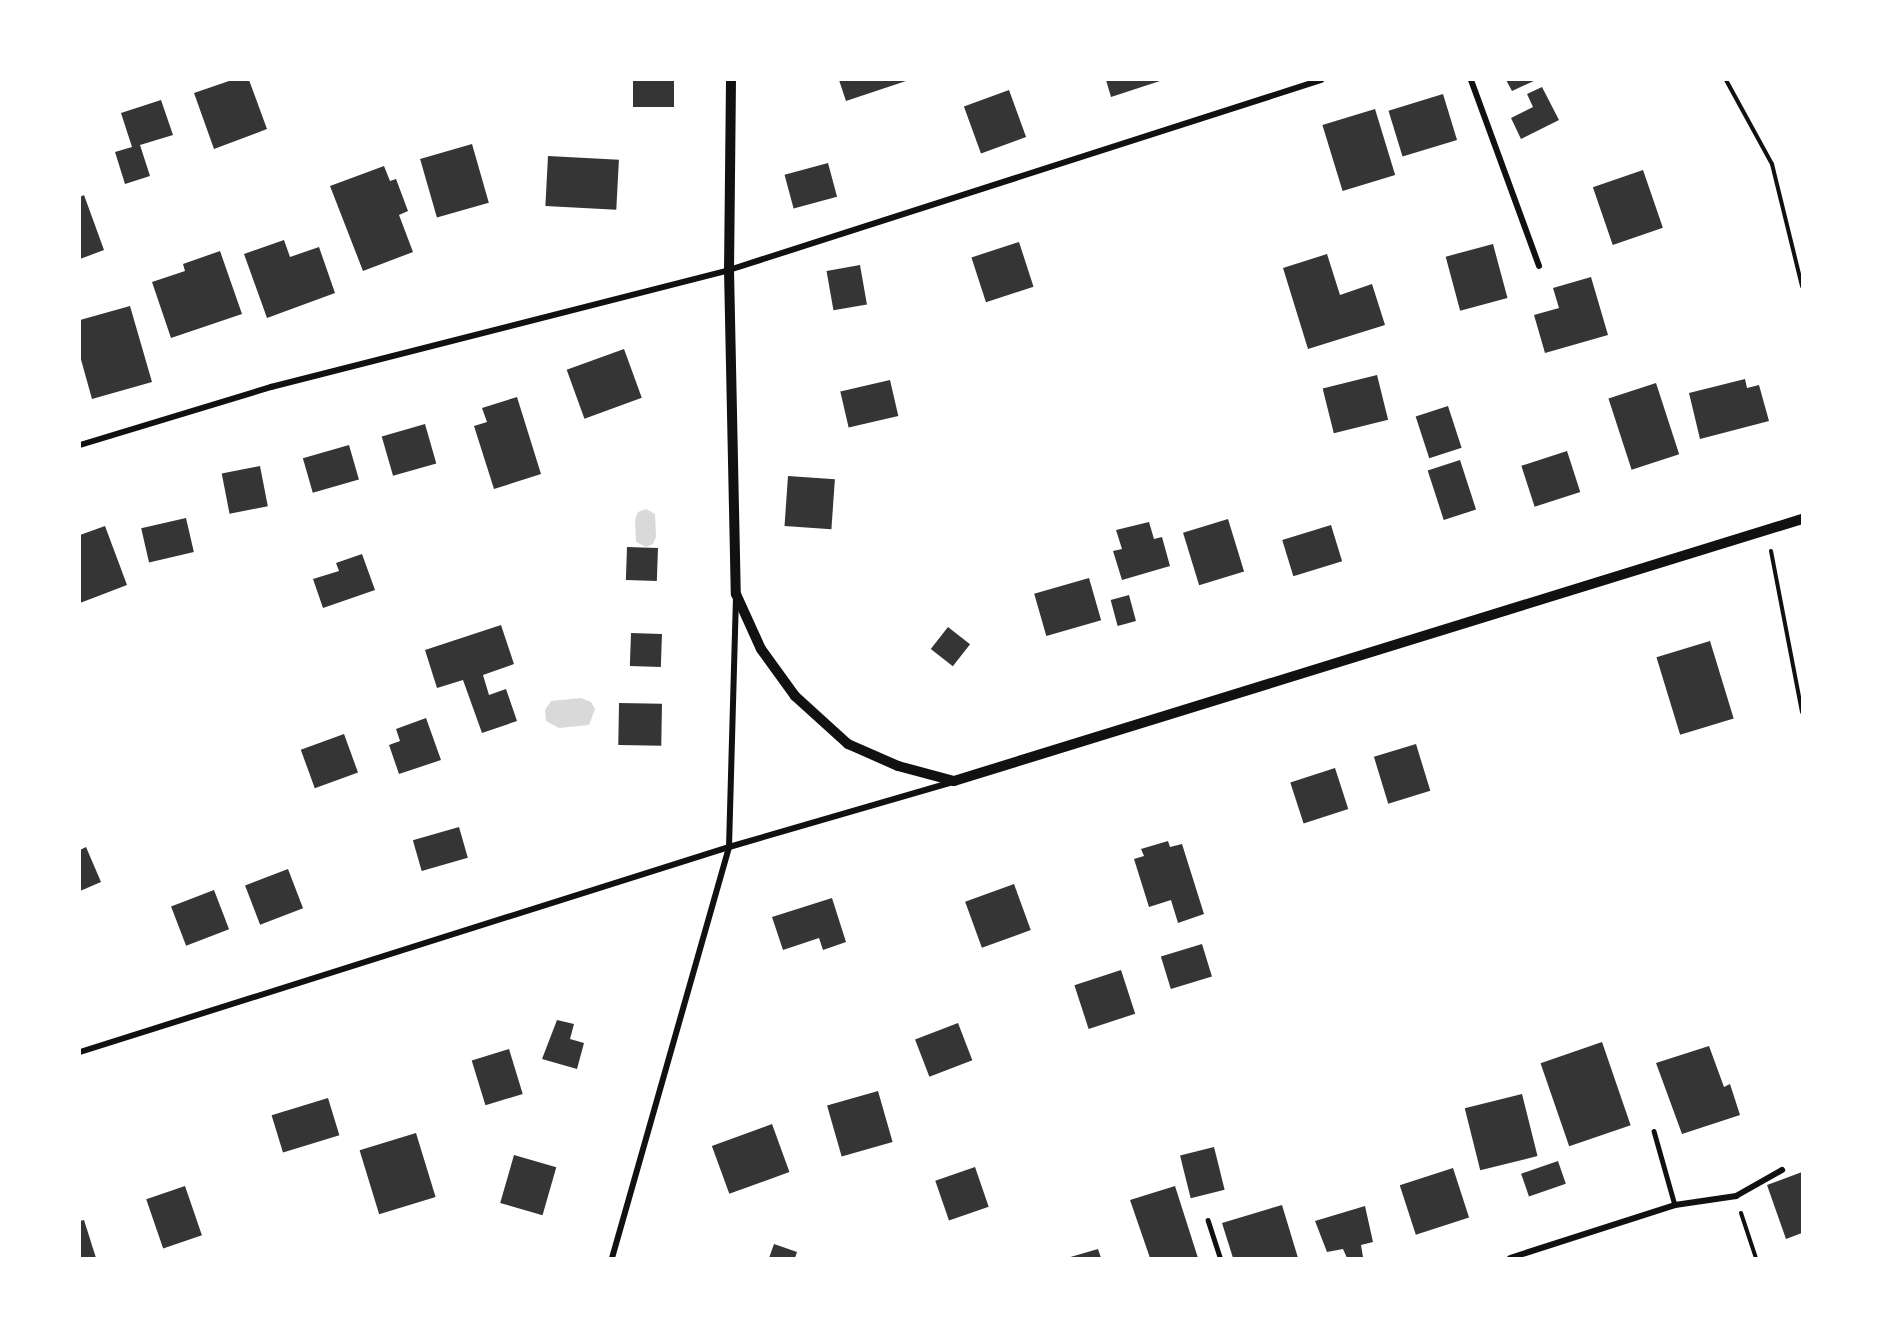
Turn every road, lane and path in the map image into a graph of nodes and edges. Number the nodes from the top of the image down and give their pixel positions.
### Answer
1 (731, 80) edge
2 (1321, 80) edge
3 (1471, 80) edge
4 (1726, 80) edge
5 (1539, 266) dead end
6 (729, 270) junction
7 (1803, 286) edge
8 (80, 445) edge
9 (1803, 519) edge
10 (1767, 530) junction
11 (736, 594) junction
12 (1803, 712) edge
13 (954, 781) junction
14 (729, 847) junction
15 (80, 1052) edge
16 (1654, 1131) dead end
17 (1782, 1170) dead end
18 (1736, 1196) junction
19 (1675, 1205) junction
20 (1208, 1220) dead end
21 (612, 1258) edge
22 (1220, 1258) edge
23 (1510, 1258) edge
24 (1756, 1258) edge

1 - 6 street
2 - 6 street
3 - 5 street
4 - 7 path
6 - 8 street
6 - 11 street
9 - 10 street
10 - 12 path
10 - 13 street
11 - 13 street
11 - 14 street
13 - 14 street
14 - 15 street
14 - 21 street
16 - 19 lane
17 - 18 street
18 - 19 street
18 - 24 path
19 - 23 street
20 - 22 lane

